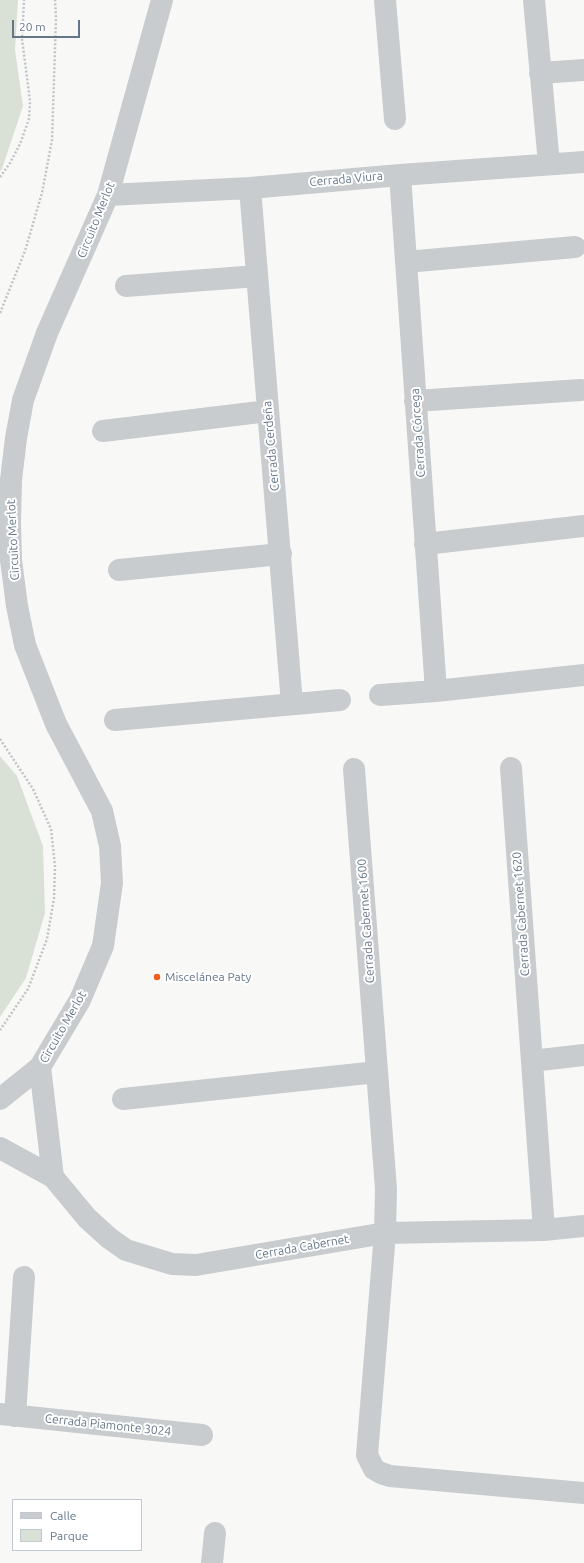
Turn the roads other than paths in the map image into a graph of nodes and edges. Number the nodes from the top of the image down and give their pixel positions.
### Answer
1 (162, 0) edge
2 (385, 0) edge
3 (534, 0) edge
4 (584, 70) edge
5 (540, 73) junction
6 (395, 119) dead end
7 (584, 162) edge
8 (549, 164) junction
9 (400, 175) junction
10 (250, 188) junction
11 (108, 195) junction
12 (575, 247) dead end
13 (406, 262) junction
14 (257, 276) junction
15 (126, 286) dead end
16 (581, 390) dead end
17 (415, 401) junction
18 (268, 411) junction
19 (103, 430) dead end
20 (584, 526) edge
21 (425, 544) junction
22 (281, 554) junction
23 (119, 570) dead end
24 (584, 675) edge
25 (436, 691) junction
26 (380, 695) dead end
27 (340, 700) dead end
28 (292, 704) junction
29 (115, 720) dead end
30 (511, 768) dead end
31 (354, 769) dead end
32 (584, 1055) edge
33 (532, 1061) junction
34 (40, 1067) junction
35 (377, 1072) junction
36 (0, 1099) edge
37 (123, 1099) dead end
38 (0, 1148) edge
39 (53, 1177) junction
40 (584, 1226) edge
41 (544, 1230) junction
42 (385, 1233) junction
43 (24, 1278) dead end
44 (8, 1415) edge
45 (202, 1435) dead end
46 (584, 1493) edge
47 (215, 1533) dead end
48 (212, 1563) edge

1 - 11 street, Circuito Merlot
2 - 6 street
3 - 5 street
4 - 5 street
5 - 8 street
7 - 8 street, Cerrada Viura
8 - 9 street, Cerrada Viura
9 - 10 street, Cerrada Viura
9 - 13 street, Cerrada Córcega
10 - 11 street, Cerrada Viura
10 - 14 street, Cerrada Cerdeña
11 - 34 street, Circuito Merlot
12 - 13 street
13 - 17 street, Cerrada Córcega
14 - 15 street
14 - 18 street, Cerrada Cerdeña
16 - 17 street
17 - 21 street, Cerrada Córcega
18 - 19 street
18 - 22 street, Cerrada Cerdeña
20 - 21 street
21 - 25 street, Cerrada Córcega
22 - 23 street
22 - 28 street, Cerrada Cerdeña
24 - 25 street
25 - 26 street
27 - 28 street
28 - 29 street
30 - 33 street, Cerrada Cabernet 1620
31 - 35 street, Cerrada Cabernet 1600
32 - 33 street
33 - 41 street, Cerrada Cabernet 1620
34 - 36 street, Circuito Merlot
34 - 39 street
35 - 37 street
35 - 42 street, Cerrada Cabernet 1600
38 - 39 street, Cerrada Cabernet
39 - 42 street, Cerrada Cabernet
40 - 41 street, Cerrada Cabernet
41 - 42 street, Cerrada Cabernet
42 - 46 street, Cerrada Cabernet 1600
43 - 44 street, Cerrada Piamonte 3024
44 - 45 street, Cerrada Piamonte 3024
47 - 48 street

